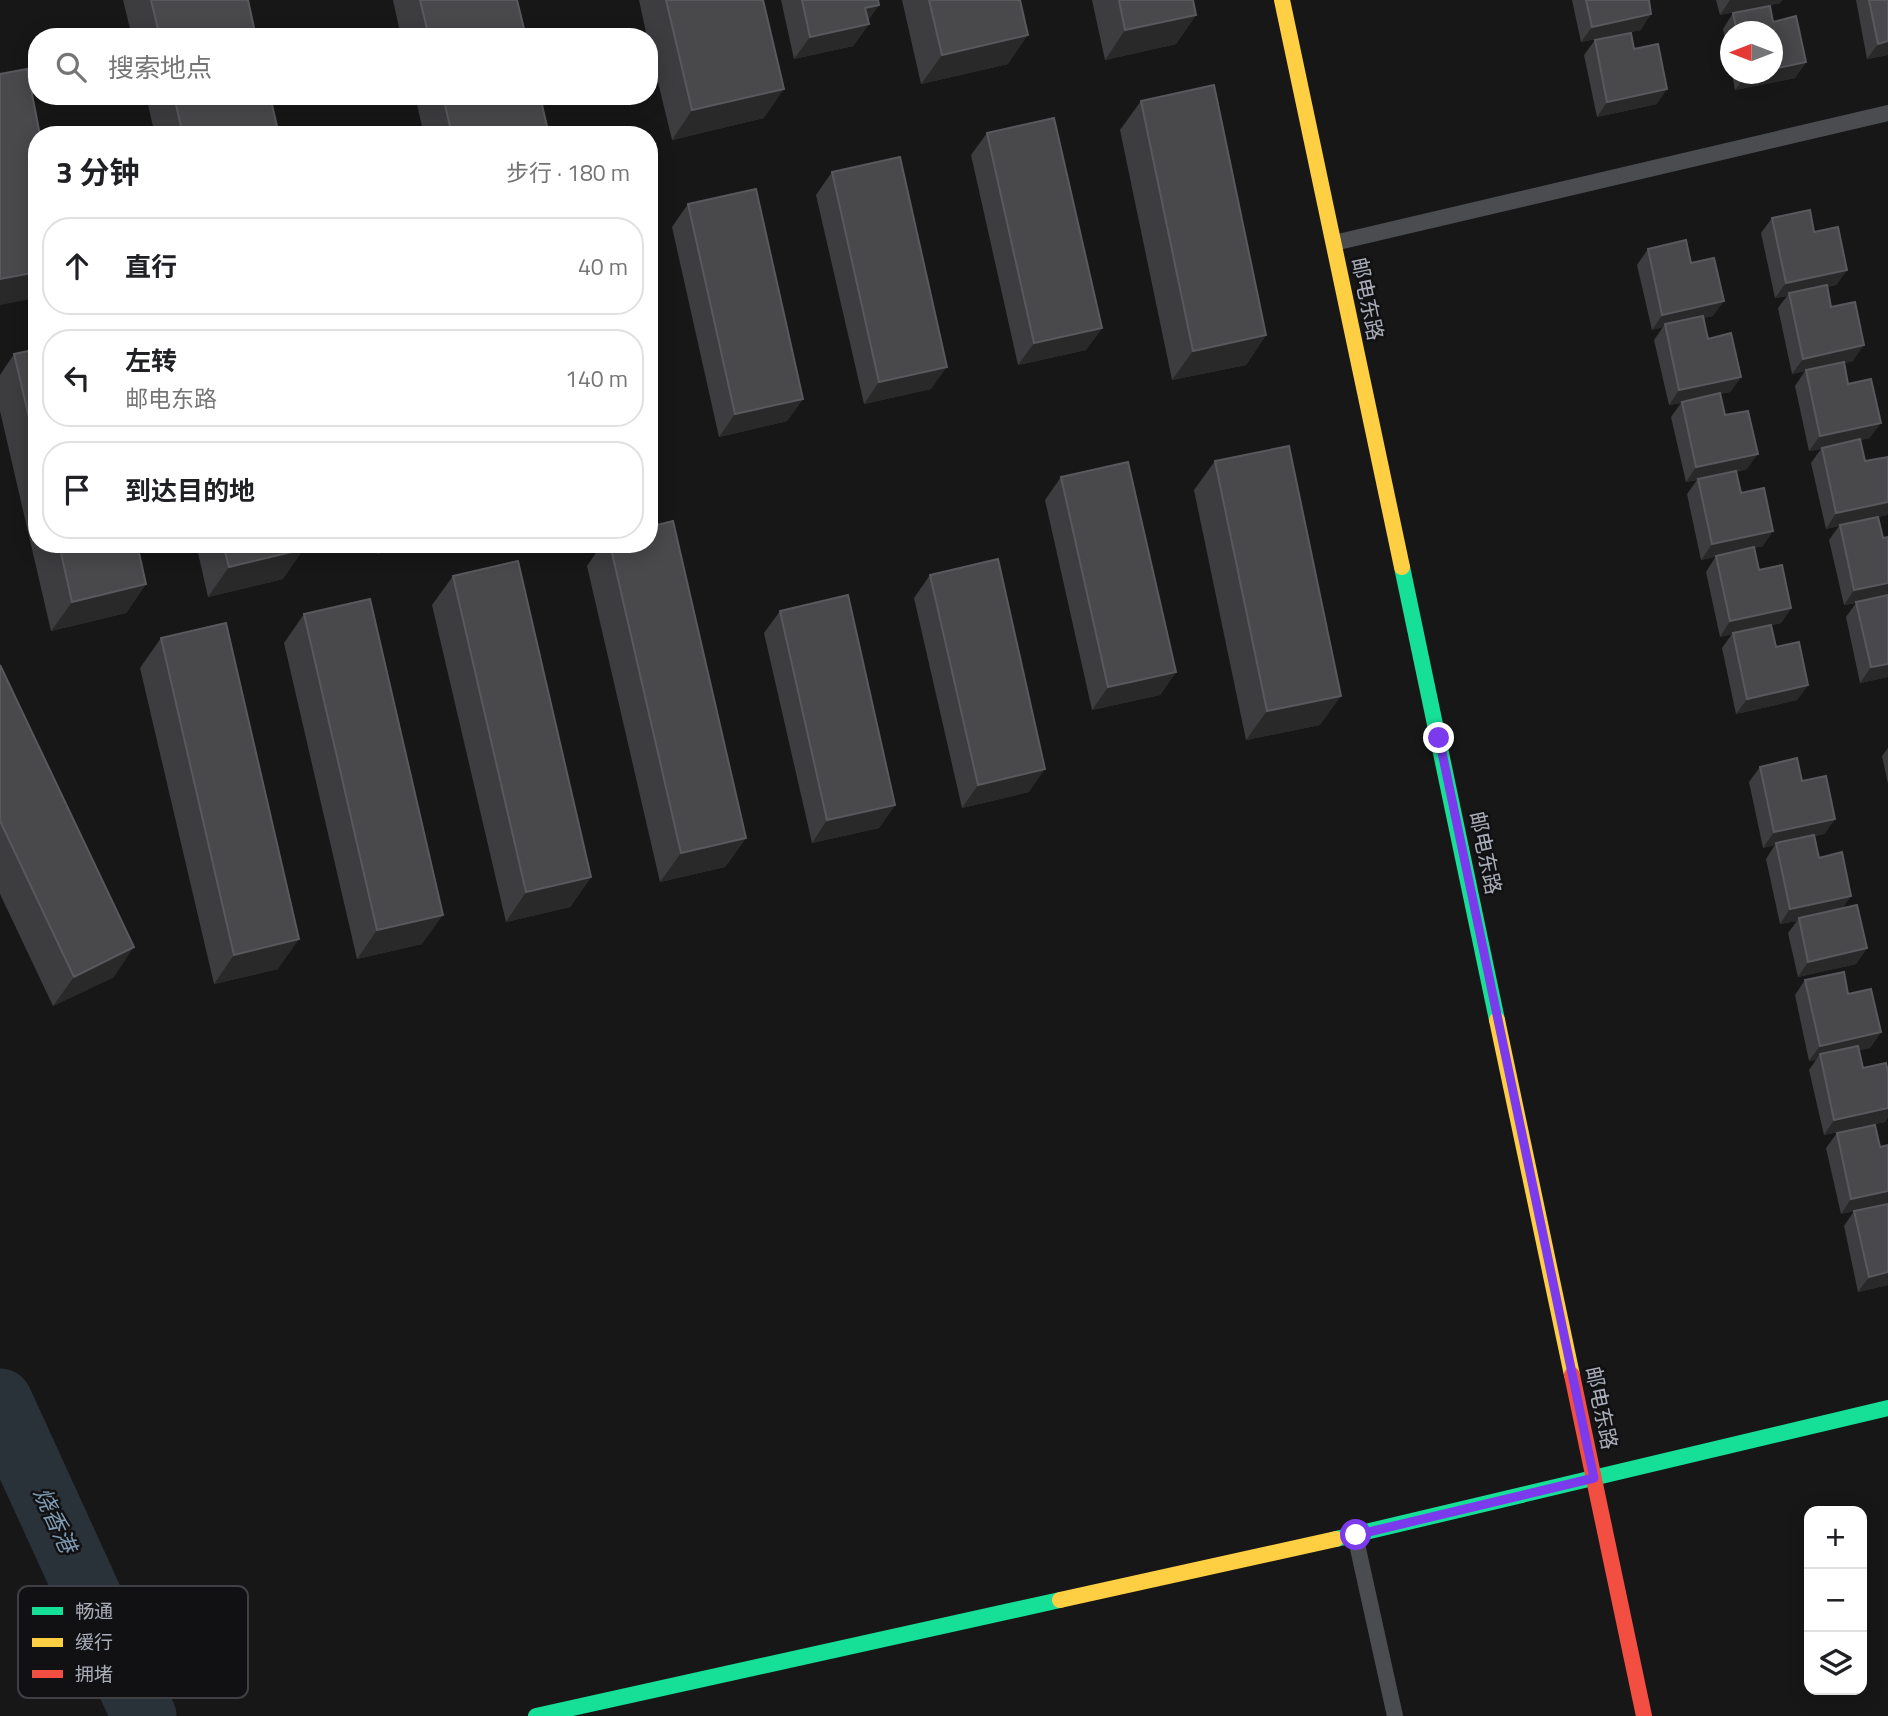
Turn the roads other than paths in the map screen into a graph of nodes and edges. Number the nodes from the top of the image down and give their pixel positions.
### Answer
1 (1282, 0) edge
2 (1888, 113) edge
3 (1334, 243) junction
4 (1888, 1408) edge
5 (1594, 1478) junction
6 (1356, 1535) junction
7 (536, 1716) edge
8 (1395, 1716) edge
9 (1644, 1716) edge

1 - 3 street, 邮电东路
2 - 3 lane
3 - 5 street, 邮电东路
4 - 5 street
5 - 6 street
5 - 9 street, 邮电东路
6 - 7 street
6 - 8 lane

